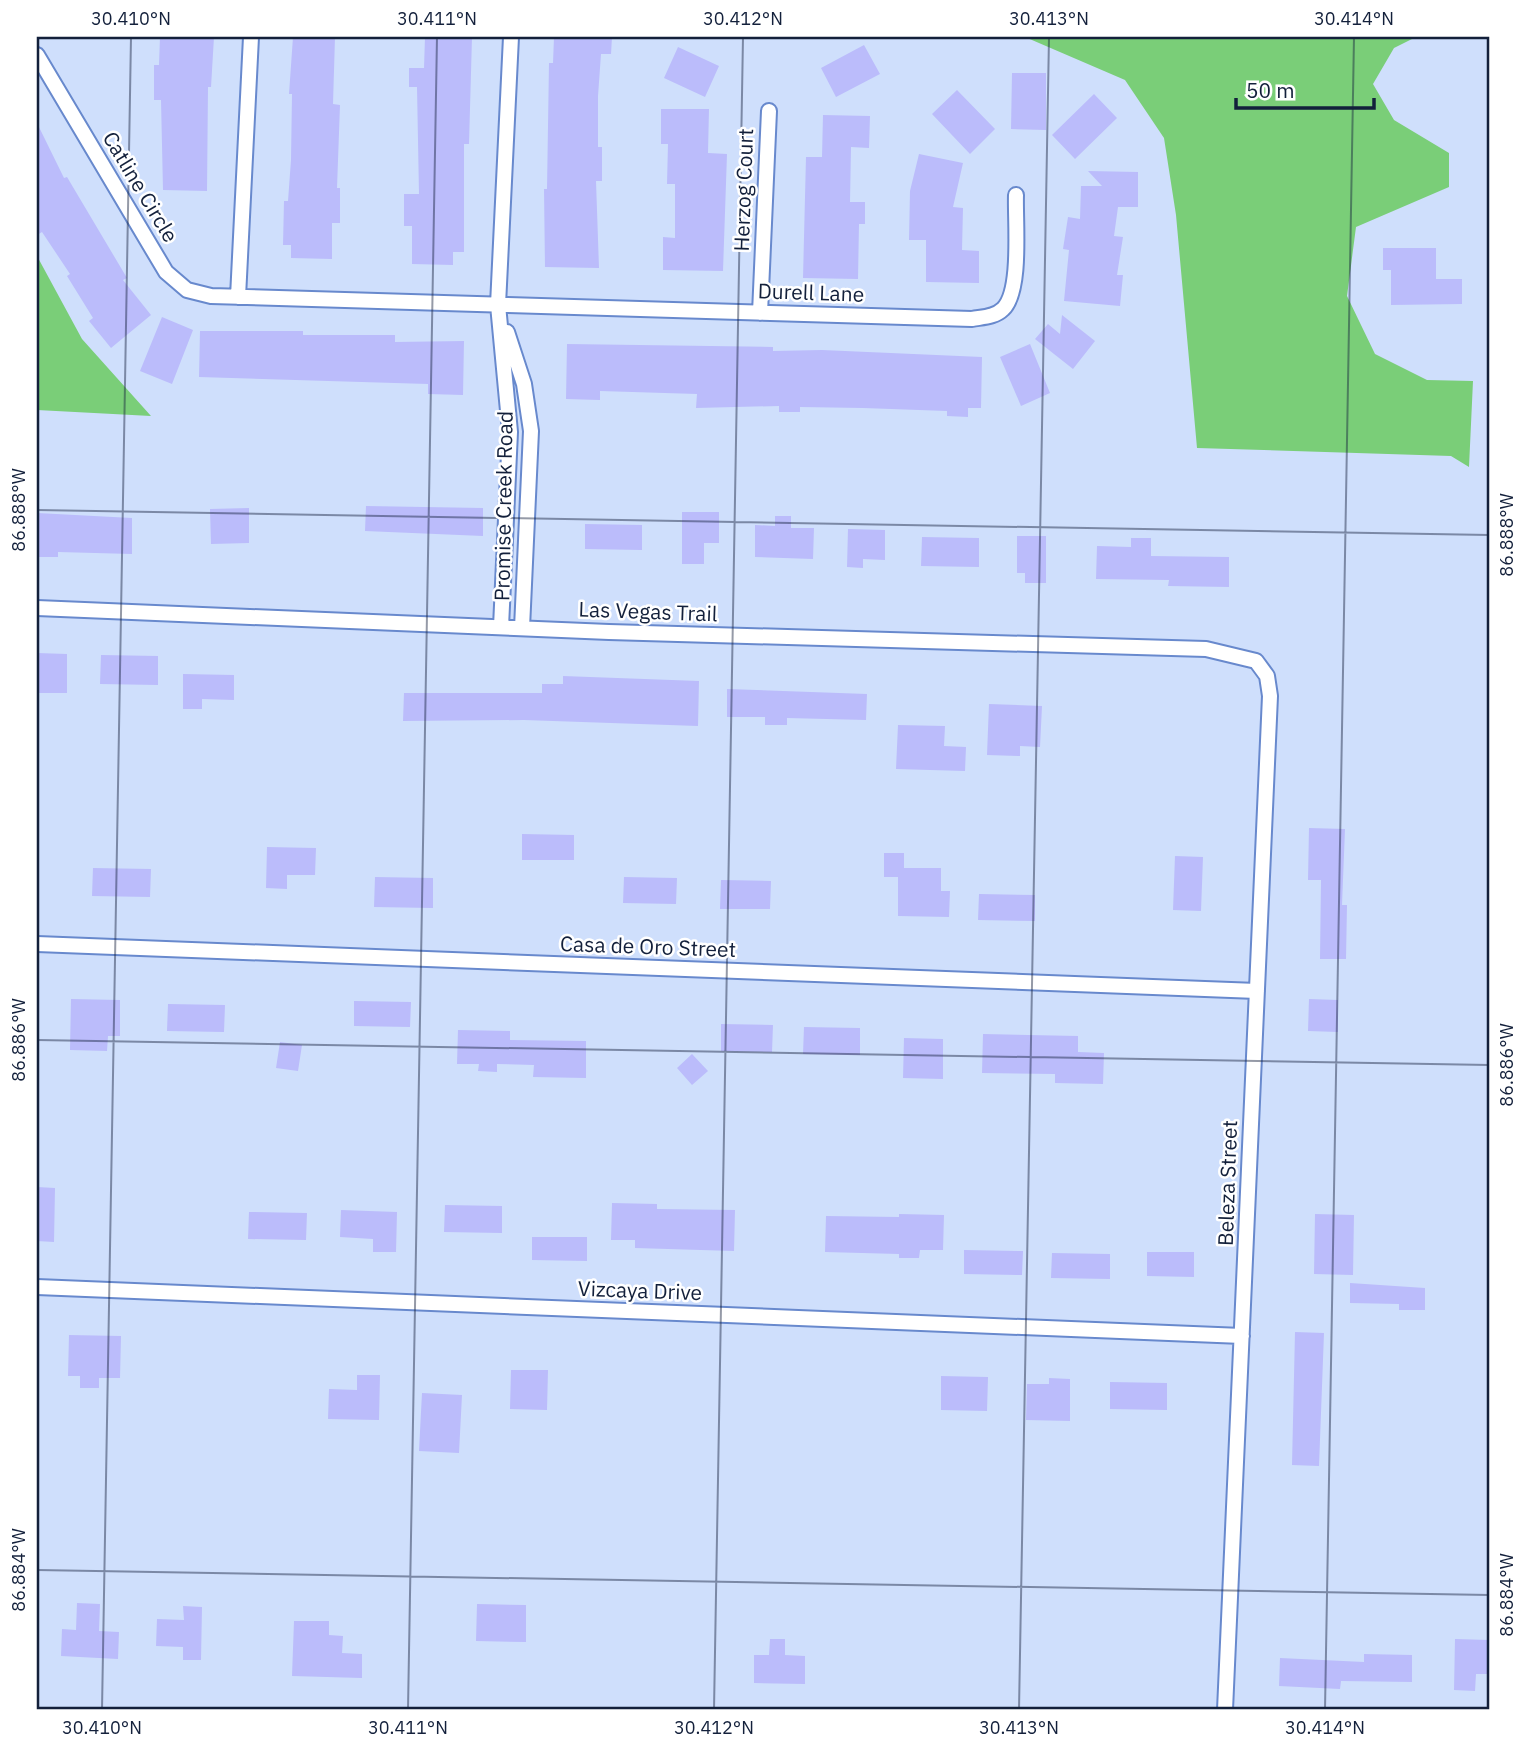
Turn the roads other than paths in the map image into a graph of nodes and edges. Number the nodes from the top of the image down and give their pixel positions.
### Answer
1 (251, 37) edge
2 (511, 37) edge
3 (37, 55) edge
4 (769, 111) dead end
5 (1016, 195) dead end
6 (239, 297) junction
7 (498, 305) junction
8 (760, 313) junction
9 (37, 608) edge
10 (501, 627) junction
11 (522, 628) junction
12 (1256, 661) joint
13 (37, 944) edge
14 (1257, 991) junction
15 (37, 1287) edge
16 (1242, 1336) junction
17 (1225, 1710) edge

1 - 6 street
2 - 7 street, Promise Creek Road
3 - 6 street, Catline Circle
4 - 8 street, Herzog Court
5 - 8 street, Durell Lane
6 - 7 street, Catline Circle
7 - 8 street, Durell Lane
7 - 10 street, Promise Creek Road
7 - 11 street, Promise Creek Road
9 - 10 street, Las Vegas Trail
10 - 11 street, Las Vegas Trail
11 - 12 street, Las Vegas Trail
12 - 14 street, Beleza Street
13 - 14 street, Casa de Oro Street
14 - 16 street, Beleza Street
15 - 16 street, Vizcaya Drive
16 - 17 street, Beleza Street

